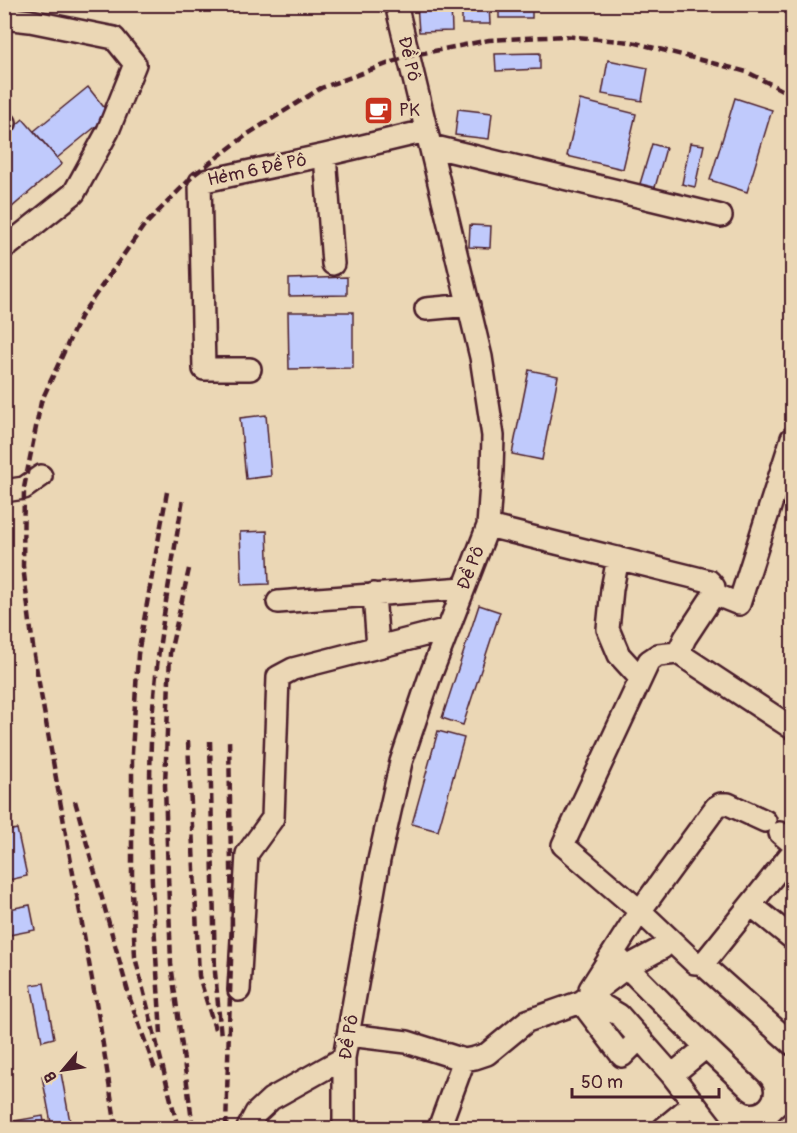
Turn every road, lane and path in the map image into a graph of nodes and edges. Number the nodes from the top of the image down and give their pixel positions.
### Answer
1 (396, 4) edge
2 (4, 18) edge
3 (429, 139) junction
4 (325, 155) junction
5 (721, 216) dead end
6 (4, 246) edge
7 (333, 264) dead end
8 (469, 305) junction
9 (426, 309) dead end
10 (250, 369) dead end
11 (792, 438) edge
12 (41, 476) dead end
13 (4, 491) edge
14 (488, 526) junction
15 (618, 558) junction
16 (464, 588) junction
17 (374, 594) junction
18 (714, 594) junction
19 (278, 602) dead end
20 (448, 629) junction
21 (378, 647) junction
22 (678, 652) junction
23 (640, 678) junction
24 (792, 729) edge
25 (779, 832) edge
26 (792, 853) edge
27 (751, 905) junction
28 (640, 911) junction
29 (792, 939) edge
30 (670, 940) junction
31 (620, 960) junction
32 (701, 963) junction
33 (239, 990) dead end
34 (581, 1002) junction
35 (789, 1034) edge
36 (349, 1035) junction
37 (706, 1047) junction
38 (344, 1058) junction
39 (464, 1060) junction
40 (672, 1075) junction
41 (752, 1091) dead end
42 (693, 1104) junction
43 (792, 1123) edge
44 (248, 1128) edge
45 (344, 1128) edge
46 (439, 1128) edge
47 (664, 1128) edge
48 (713, 1128) edge
49 (787, 1128) edge

1 - 3 street, Đề Pô
2 - 6 street
3 - 4 street, Hẻm 6 Đề Pô
3 - 5 street
3 - 8 street, Đề Pô
4 - 7 street
4 - 10 street, Hẻm 6 Đề Pô
8 - 9 street
8 - 14 street, Đề Pô
11 - 18 street
12 - 13 street
14 - 15 street
14 - 16 street, Đề Pô
15 - 18 street
15 - 23 street
16 - 17 street
16 - 20 street, Đề Pô
17 - 19 street
17 - 21 street
18 - 22 street
20 - 21 street
20 - 36 street, Đề Pô
21 - 33 street
22 - 23 street
22 - 24 street
23 - 28 street
25 - 28 street
26 - 27 street
27 - 29 street
27 - 32 street
28 - 30 street
28 - 31 street
30 - 31 street
30 - 32 street
31 - 34 street
31 - 37 street
32 - 35 street
34 - 39 street
34 - 40 street
36 - 38 street, Đề Pô
36 - 39 street
37 - 40 street
37 - 41 street
38 - 44 street
38 - 45 street, Đề Pô
39 - 46 street
40 - 42 street
42 - 47 street
42 - 48 street
43 - 49 street

